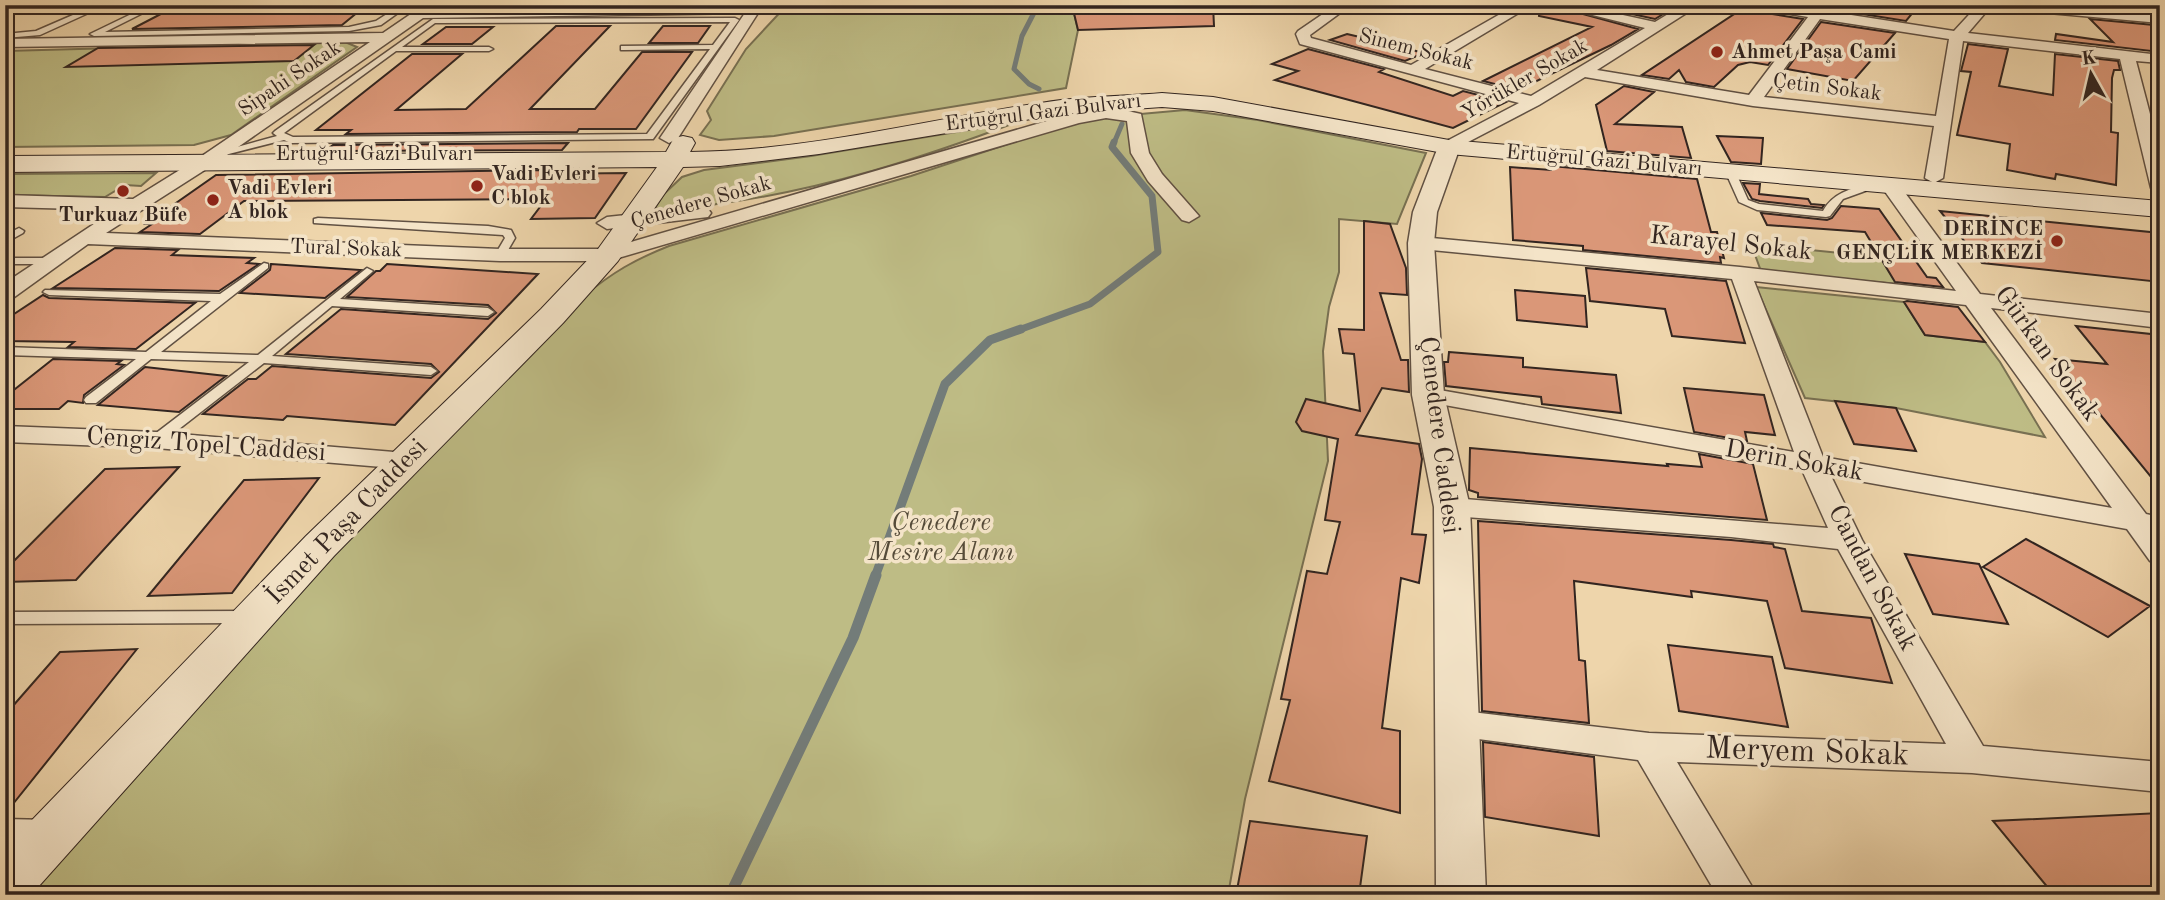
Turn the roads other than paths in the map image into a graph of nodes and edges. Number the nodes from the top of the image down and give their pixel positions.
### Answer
1 (103, 5) edge
2 (156, 5) edge
3 (406, 5) edge
4 (1345, 5) edge
5 (1526, 5) edge
6 (1558, 5) edge
7 (1693, 5) edge
8 (1760, 5) edge
9 (1986, 5) edge
10 (2005, 5) edge
11 (2150, 5) edge
12 (764, 7) edge
13 (427, 10) edge
14 (1816, 15) junction
15 (2159, 19) edge
16 (1657, 27) junction
17 (5, 36) edge
18 (1957, 36) junction
19 (5, 43) edge
20 (391, 43) junction
21 (715, 47) junction
22 (624, 48) dead end
23 (489, 49) dead end
24 (2127, 56) junction
25 (2160, 59) edge
26 (1412, 71) junction
27 (1583, 72) junction
28 (1753, 100) junction
29 (1533, 102) junction
30 (1943, 122) junction
31 (285, 137) junction
32 (1458, 143) junction
33 (721, 154) junction
34 (5, 155) edge
35 (666, 155) junction
36 (602, 156) junction
37 (211, 158) junction
38 (5, 164) edge
39 (1934, 178) junction
40 (1883, 186) junction
41 (2160, 188) edge
42 (806, 196) junction
43 (2160, 199) edge
44 (5, 201) edge
45 (136, 205) junction
46 (2160, 209) edge
47 (1189, 216) dead end
48 (318, 221) dead end
49 (19, 231) dead end
50 (84, 238) junction
51 (606, 238) junction
52 (5, 240) edge
53 (1421, 243) junction
54 (500, 255) junction
55 (5, 261) edge
56 (51, 261) junction
57 (264, 266) dead end
58 (367, 271) dead end
59 (1740, 273) junction
60 (49, 292) dead end
61 (5, 293) edge
62 (223, 298) junction
63 (1972, 300) junction
64 (330, 302) junction
65 (488, 312) dead end
66 (2160, 321) edge
67 (5, 351) edge
68 (149, 356) junction
69 (261, 359) junction
70 (432, 371) dead end
71 (1428, 395) junction
72 (91, 400) dead end
73 (5, 434) edge
74 (156, 440) junction
75 (392, 459) junction
76 (1812, 464) junction
77 (1452, 507) junction
78 (2148, 524) edge
79 (1848, 540) junction
80 (2160, 554) edge
81 (239, 617) junction
82 (5, 618) edge
83 (1455, 723) junction
84 (1649, 747) junction
85 (1972, 759) junction
86 (2160, 777) edge
87 (19, 839) edge
88 (5, 885) edge
89 (1461, 895) edge
90 (1738, 895) edge

1 - 17 lane
2 - 3 lane
4 - 26 street, Sinem Sokak
5 - 26 street
6 - 16 street
7 - 16 street, Yörükler Sokak
8 - 14 street
9 - 18 street
10 - 15 street
11 - 15 street
12 - 13 street
12 - 35 street, İsmet Paşa Caddesi
13 - 20 street, Sipahi Sokak
14 - 18 street
14 - 28 street
16 - 27 street, Yörükler Sokak
18 - 24 street
18 - 30 street
19 - 20 street
20 - 21 lane
20 - 23 lane
20 - 31 lane
20 - 37 street, Sipahi Sokak
21 - 22 lane
21 - 31 lane
24 - 25 street
24 - 41 street
26 - 29 street, Sinem Sokak
27 - 28 street, Çetin Sokak
27 - 29 street, Yörükler Sokak
28 - 30 street, Çetin Sokak
29 - 32 street, Yörükler Sokak
30 - 39 street
31 - 37 lane
32 - 33 main road, Ertuğrul Gazi Bulvarı
32 - 39 main road, Ertuğrul Gazi Bulvarı
32 - 40 main road, Ertuğrul Gazi Bulvarı
32 - 53 street, Çenedere Caddesi
33 - 35 main road, Ertuğrul Gazi Bulvarı
33 - 35 main road
34 - 37 main road, Ertuğrul Gazi Bulvarı
35 - 36 main road, Ertuğrul Gazi Bulvarı
35 - 36 main road
35 - 51 main road, İsmet Paşa Caddesi
36 - 37 main road, Ertuğrul Gazi Bulvarı
37 - 38 main road, Ertuğrul Gazi Bulvarı
37 - 45 street, Sipahi Sokak
39 - 43 main road, Ertuğrul Gazi Bulvarı
40 - 46 main road, Ertuğrul Gazi Bulvarı
40 - 63 street, Gürkan Sokak
42 - 47 street, Çenedere Sokak
42 - 51 street, Çenedere Sokak
42 - 51 street, Çenedere Sokak
44 - 45 street
45 - 50 street, Sipahi Sokak
48 - 54 lane
49 - 52 lane
50 - 54 street, Tural Sokak
50 - 56 street, Sipahi Sokak
51 - 54 street, Tural Sokak
51 - 75 main road, İsmet Paşa Caddesi
53 - 59 street, Karayel Sokak
53 - 71 street, Çenedere Caddesi
55 - 56 lane
56 - 61 street, Sipahi Sokak
57 - 62 lane
58 - 64 lane
59 - 63 street, Karayel Sokak
59 - 76 street, Candan Sokak
60 - 62 lane
62 - 68 lane
63 - 66 street, Karayel Sokak
63 - 78 street, Gürkan Sokak
64 - 65 lane
64 - 69 lane
67 - 68 lane
68 - 69 lane
68 - 72 lane
69 - 70 lane
69 - 74 lane
71 - 76 street, Derin Sokak
71 - 77 street, Çenedere Caddesi
73 - 74 street, Cengiz Topel Caddesi
74 - 75 street, Cengiz Topel Caddesi
75 - 81 main road, İsmet Paşa Caddesi
76 - 78 street, Derin Sokak
76 - 79 street, Candan Sokak
77 - 79 street
77 - 83 street, Çenedere Caddesi
78 - 80 street, Gürkan Sokak
79 - 85 street, Candan Sokak
81 - 82 lane
81 - 87 main road, İsmet Paşa Caddesi
83 - 84 street, Meryem Sokak
83 - 89 street, Çenedere Caddesi
84 - 85 street, Meryem Sokak
84 - 90 street
85 - 86 street, Meryem Sokak
87 - 88 main road, İsmet Paşa Caddesi

